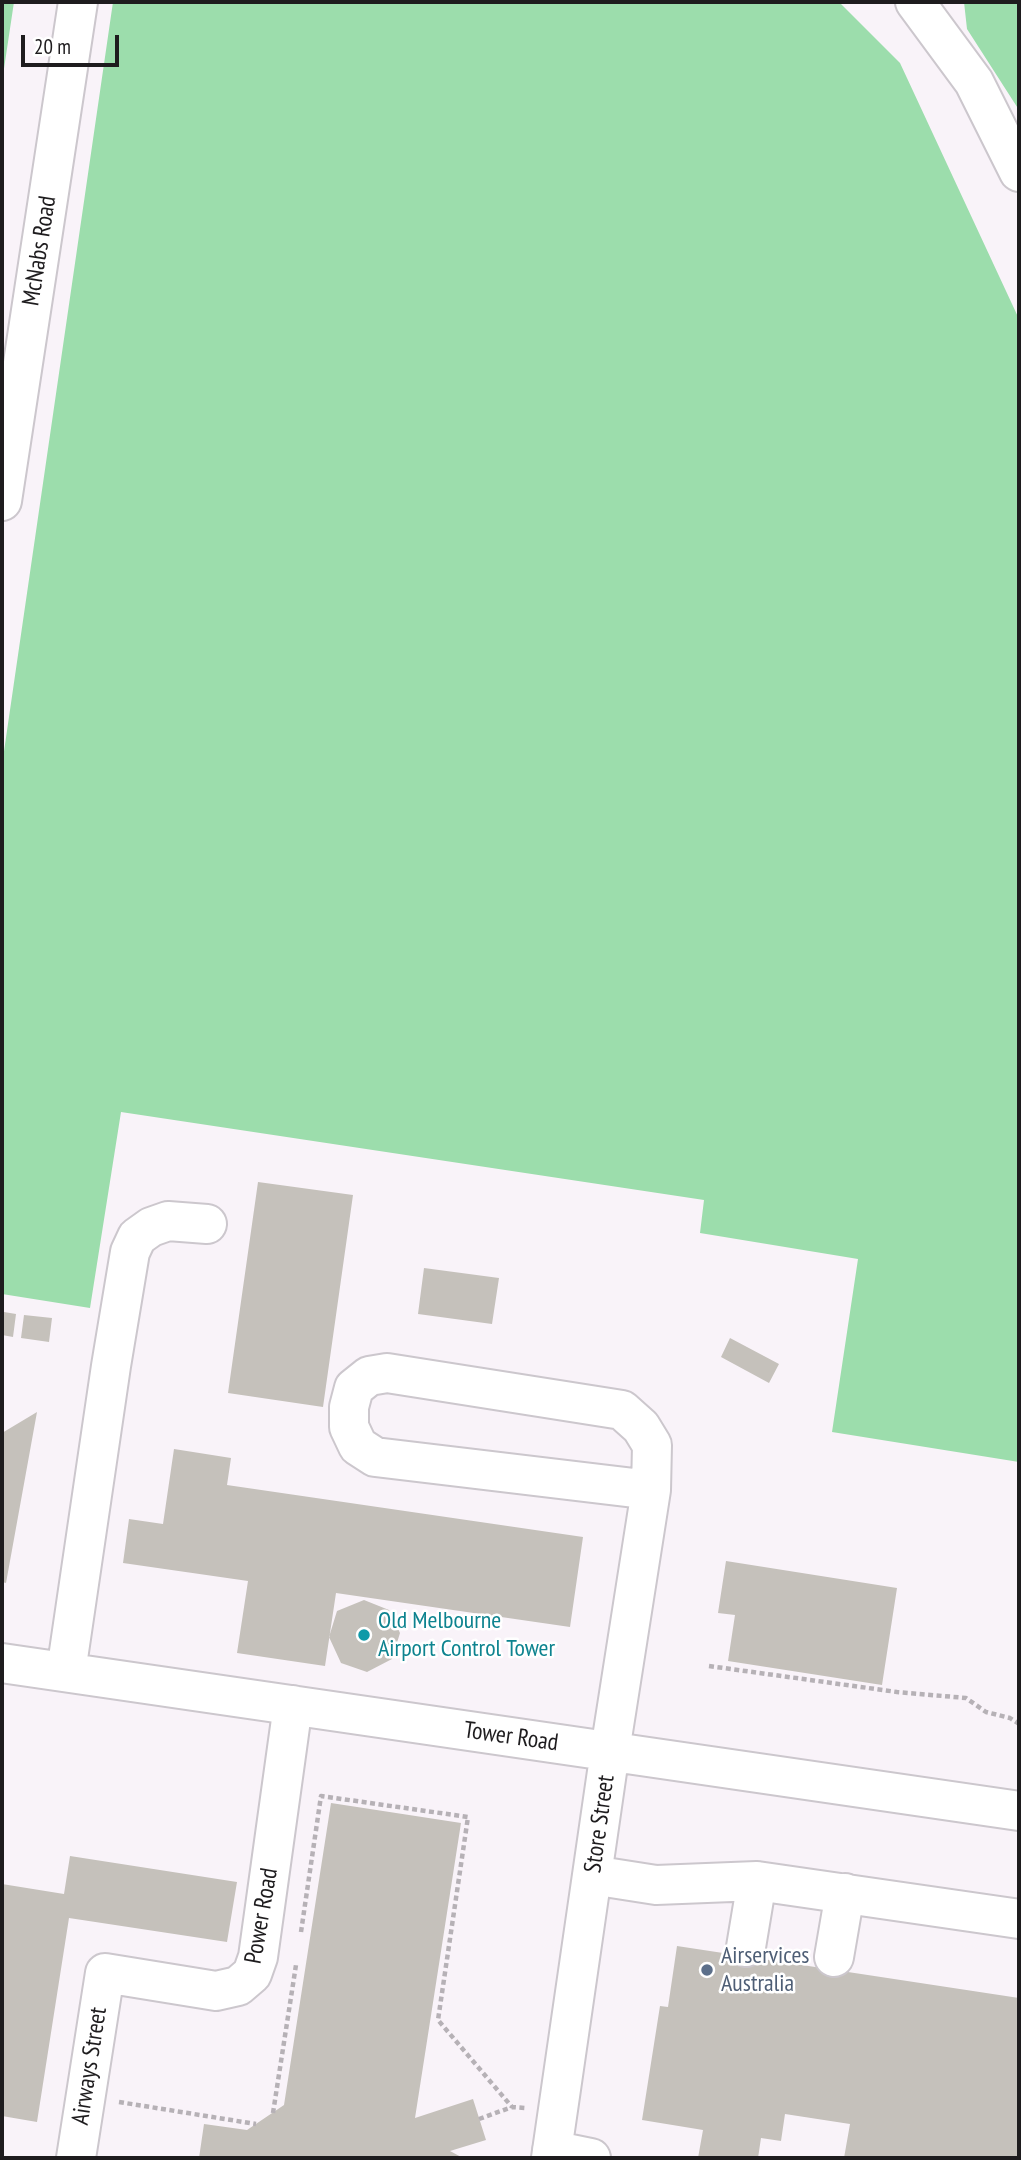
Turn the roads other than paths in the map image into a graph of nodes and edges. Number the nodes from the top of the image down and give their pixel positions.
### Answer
1 (78, 2) edge
2 (915, 2) edge
3 (1019, 172) edge
4 (2, 500) edge
5 (207, 1224) dead end
6 (651, 1490) junction
7 (2, 1663) edge
8 (66, 1672) junction
9 (293, 1705) junction
10 (610, 1751) junction
11 (1019, 1811) edge
12 (592, 1875) junction
13 (757, 1881) junction
14 (845, 1893) junction
15 (1019, 1919) edge
16 (746, 1947) dead end
17 (834, 1956) dead end
18 (105, 1973) joint
19 (551, 2154) edge
20 (76, 2158) edge
21 (591, 2158) edge

1 - 4 street, McNabs Road
2 - 3 street
5 - 8 street
6 - 6 street, Store Street
6 - 10 street, Store Street
7 - 8 street, Tower Road
8 - 9 street, Tower Road
9 - 10 street, Tower Road
9 - 18 street, Power Road
10 - 11 street, Tower Road
10 - 12 street, Store Street
12 - 13 street
12 - 19 street, Store Street
13 - 14 street
13 - 16 street
14 - 15 street
14 - 17 street
18 - 20 street, Airways Street
19 - 21 street

